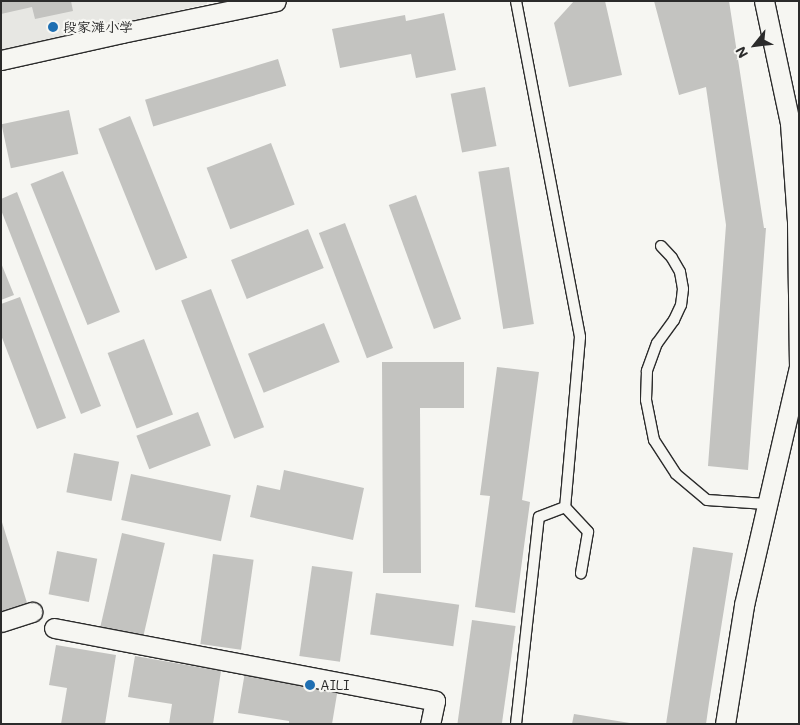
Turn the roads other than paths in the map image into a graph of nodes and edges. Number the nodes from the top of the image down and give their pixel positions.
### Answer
1 (276, 1) edge
2 (516, 1) edge
3 (764, 1) edge
4 (1, 60) edge
5 (661, 246) dead end
6 (766, 504) junction
7 (565, 507) junction
8 (581, 573) dead end
9 (32, 612) dead end
10 (1, 622) edge
11 (54, 628) dead end
12 (430, 724) edge
13 (516, 724) edge
14 (724, 724) edge

1 - 4 street
2 - 7 lane
3 - 6 street
5 - 6 lane
6 - 14 street
7 - 8 lane
7 - 13 lane
9 - 10 street
11 - 12 street

